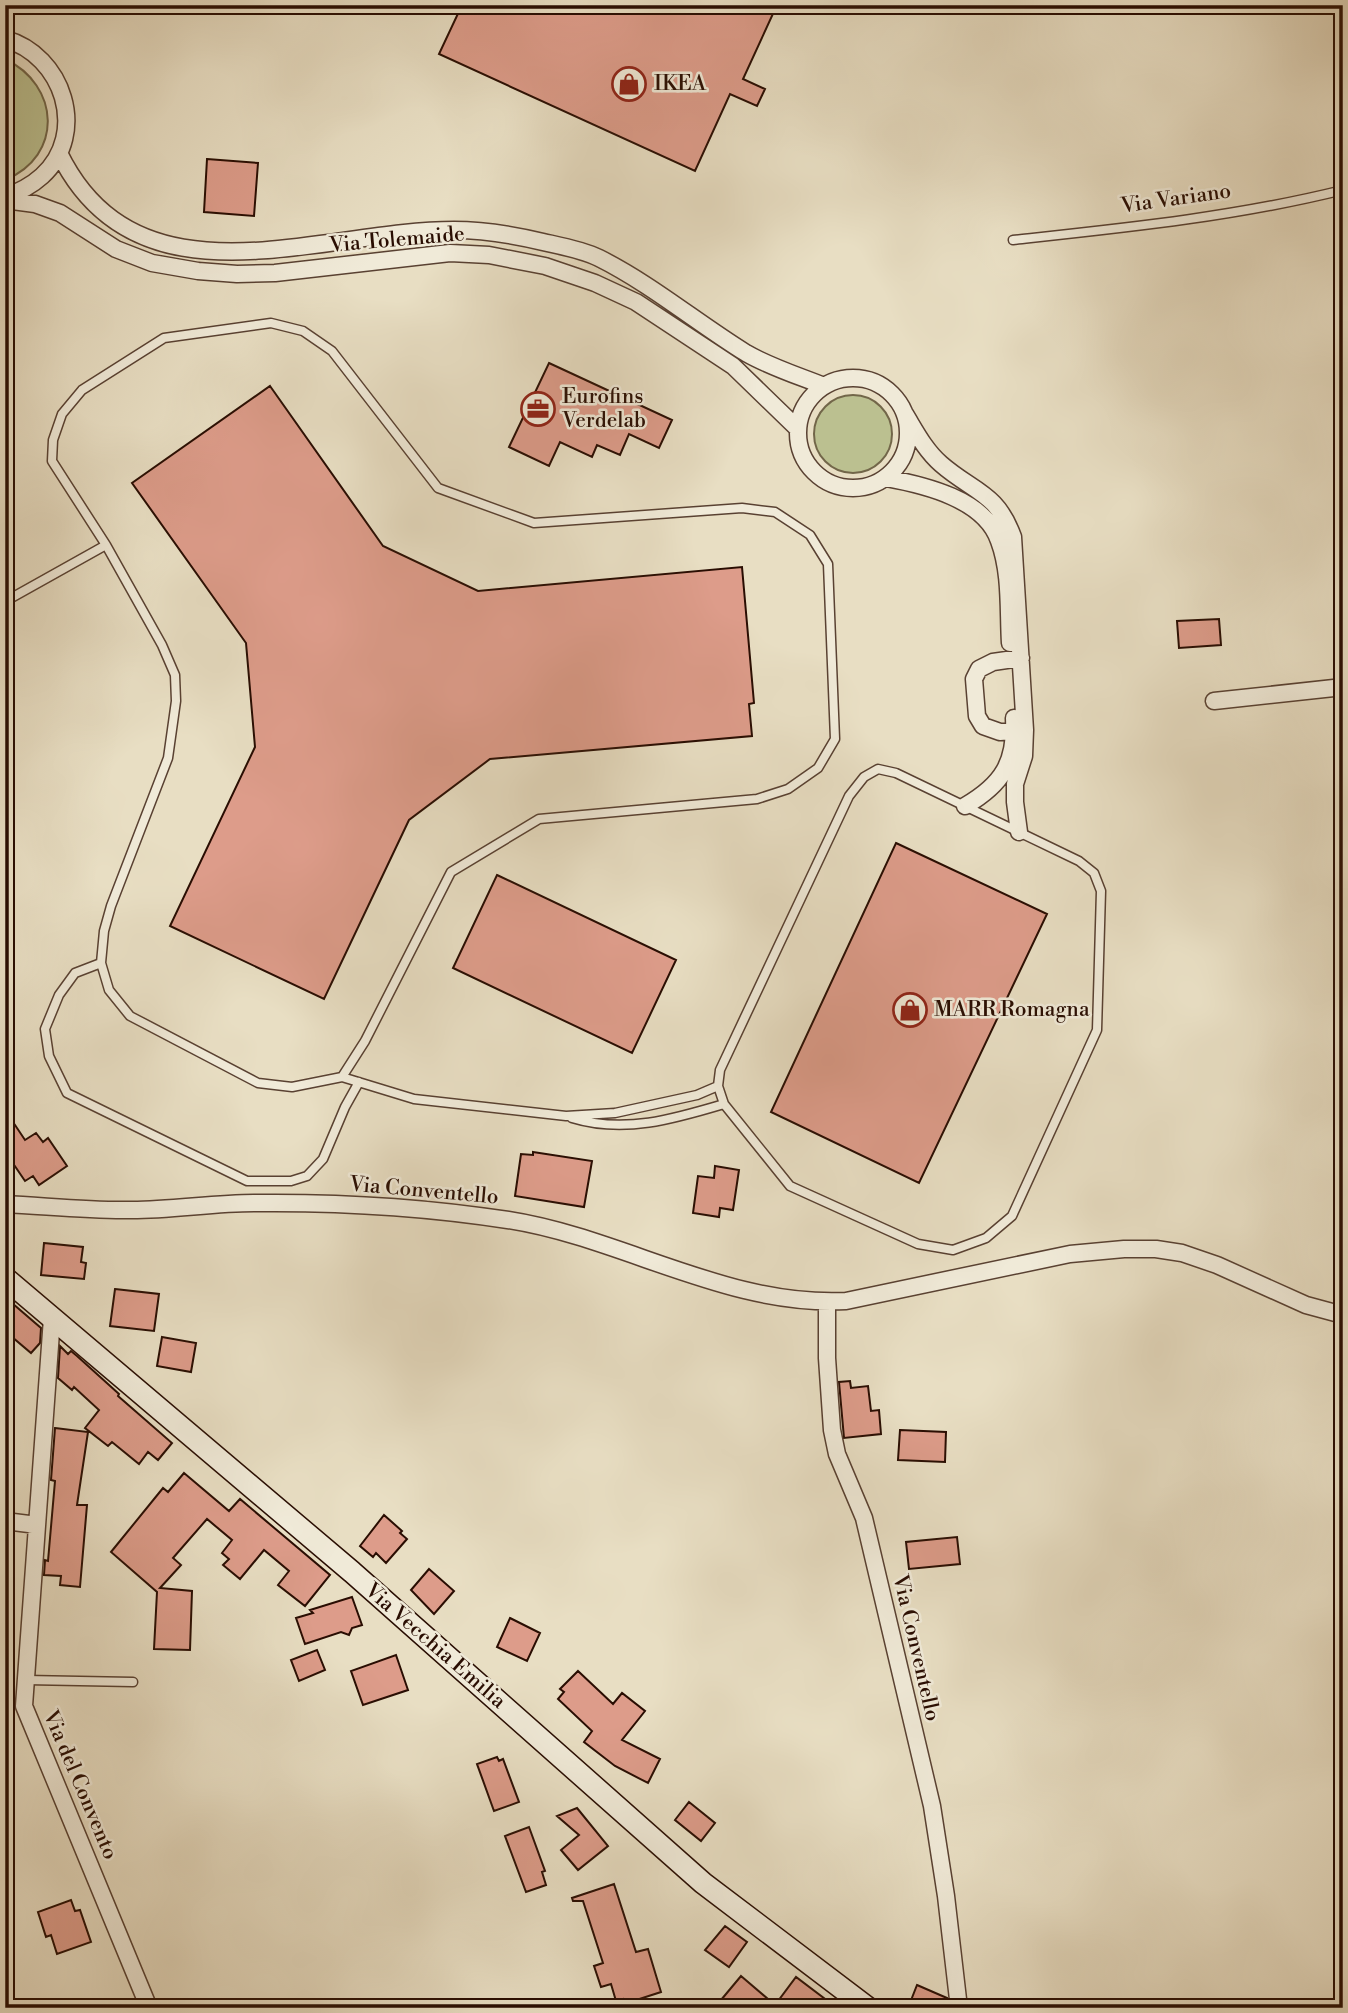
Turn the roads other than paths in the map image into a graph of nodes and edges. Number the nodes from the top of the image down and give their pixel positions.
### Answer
1 (5, 39) edge
2 (59, 153) junction
3 (1343, 190) edge
4 (5, 199) edge
5 (1013, 240) dead end
6 (824, 387) junction
7 (905, 414) junction
8 (798, 429) junction
9 (886, 478) junction
10 (106, 545) junction
11 (5, 598) edge
12 (1016, 658) junction
13 (1343, 687) edge
14 (1214, 701) dead end
15 (1020, 731) junction
16 (965, 806) junction
17 (1019, 832) junction
18 (101, 963) junction
19 (342, 1077) junction
20 (359, 1082) junction
21 (718, 1086) junction
22 (724, 1104) junction
23 (566, 1116) junction
24 (5, 1204) edge
25 (5, 1278) edge
26 (827, 1302) junction
27 (1343, 1315) edge
28 (52, 1318) junction
29 (5, 1521) edge
30 (37, 1525) junction
31 (26, 1680) junction
32 (133, 1682) dead end
33 (149, 2008) edge
34 (868, 2008) edge
35 (959, 2008) edge

1 - 2 street, Via Tolemaide
2 - 4 street, Via Tolemaide
2 - 6 street, Via Tolemaide
3 - 5 lane, Via Variano
4 - 8 street, Via Tolemaide
6 - 7 street
6 - 8 street
7 - 9 street
7 - 12 street
8 - 9 street
9 - 12 street
10 - 11 lane
10 - 18 lane
10 - 19 lane
12 - 15 street
12 - 15 street
13 - 14 street
15 - 16 street
15 - 17 street
16 - 17 lane
16 - 21 lane
17 - 22 lane
18 - 19 lane
18 - 20 lane
19 - 20 lane
20 - 23 lane
21 - 22 lane
21 - 23 lane
22 - 23 lane
24 - 26 street, Via Conventello
25 - 28 street, Via Vecchia Emilia
26 - 27 street, Via Conventello
26 - 35 street, Via Conventello
28 - 30 street, Via del Convento
28 - 34 street, Via Vecchia Emilia
29 - 30 street
30 - 31 street, Via del Convento
31 - 32 lane
31 - 33 street, Via del Convento

